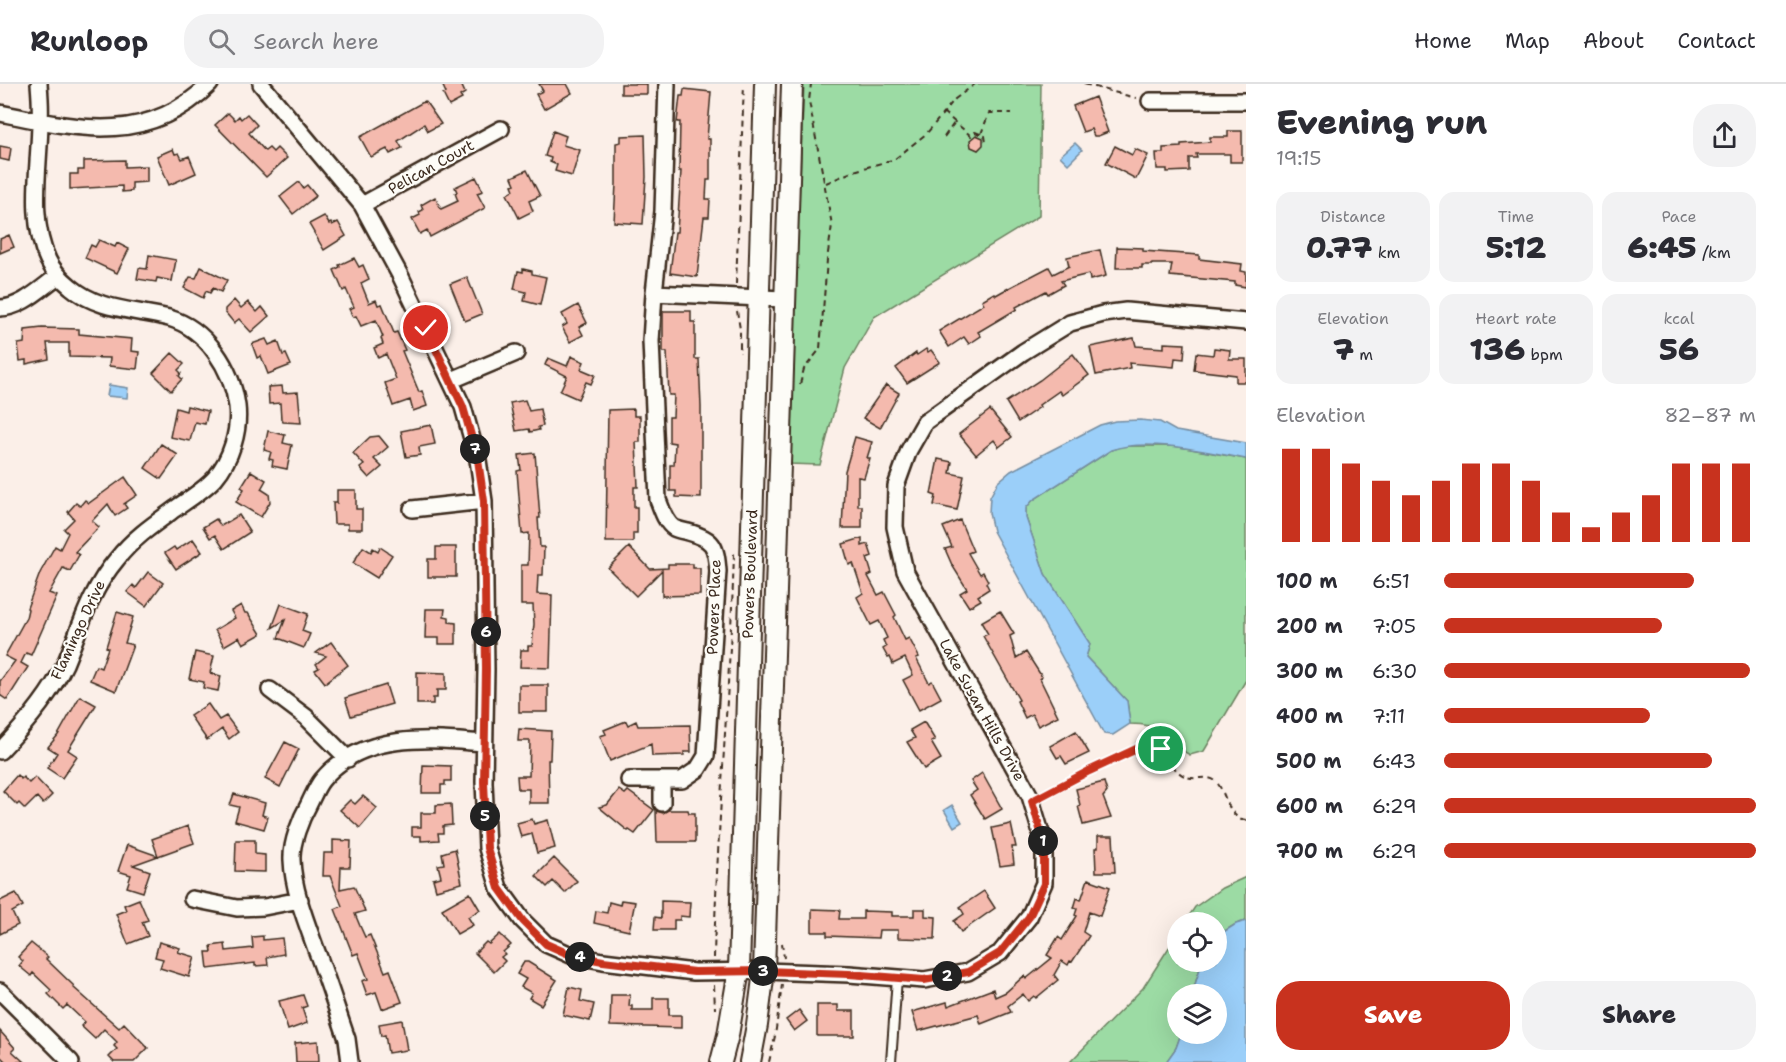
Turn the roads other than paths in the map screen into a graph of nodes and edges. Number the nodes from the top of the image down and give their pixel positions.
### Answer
1 (39, 84) edge
2 (210, 84) edge
3 (261, 84) edge
4 (667, 84) edge
5 (765, 84) edge
6 (792, 84) edge
7 (1246, 100) edge
8 (1150, 101) road end
9 (0, 113) edge
10 (40, 120) junction
11 (501, 129) dead end
12 (362, 205) junction
13 (58, 276) junction
14 (654, 293) junction
15 (759, 298) junction
16 (784, 299) junction
17 (0, 308) edge
18 (1246, 322) edge
19 (516, 353) dead end
20 (452, 381) junction
21 (484, 501) junction
22 (412, 509) dead end
23 (270, 690) dead end
24 (484, 743) junction
25 (0, 751) edge
26 (348, 759) junction
27 (629, 780) dead end
28 (662, 780) junction
29 (662, 803) dead end
30 (192, 899) dead end
31 (300, 900) junction
32 (739, 970) junction
33 (764, 971) junction
34 (897, 978) junction
35 (0, 991) edge
36 (71, 1062) edge
37 (350, 1062) edge
38 (721, 1062) edge
39 (750, 1062) edge
40 (891, 1062) edge

1 - 10 street, Flamingo Drive
2 - 10 street
3 - 12 street, Lake Susan Hills Drive
4 - 14 street, Powers Place
5 - 15 main road, Powers Boulevard
6 - 16 main road, Powers Boulevard
7 - 8 street
9 - 10 street
10 - 13 street, Flamingo Drive
11 - 12 street, Pelican Court
12 - 20 street, Lake Susan Hills Drive
13 - 17 street
13 - 25 street, Flamingo Drive
14 - 15 street
14 - 28 street, Powers Place
15 - 16 street
15 - 32 main road, Powers Boulevard
16 - 33 main road, Powers Boulevard
18 - 34 street, Lake Susan Hills Drive
19 - 20 street
20 - 21 street, Lake Susan Hills Drive
21 - 22 street
21 - 24 street, Lake Susan Hills Drive
23 - 26 street
24 - 26 street
24 - 32 street, Lake Susan Hills Drive
26 - 31 street
27 - 28 street, Powers Place
28 - 29 street
30 - 31 street
31 - 37 street
32 - 33 street, Lake Susan Hills Drive
32 - 38 main road, Powers Boulevard
33 - 34 street, Lake Susan Hills Drive
33 - 39 main road, Powers Boulevard
34 - 40 lane
35 - 36 street

